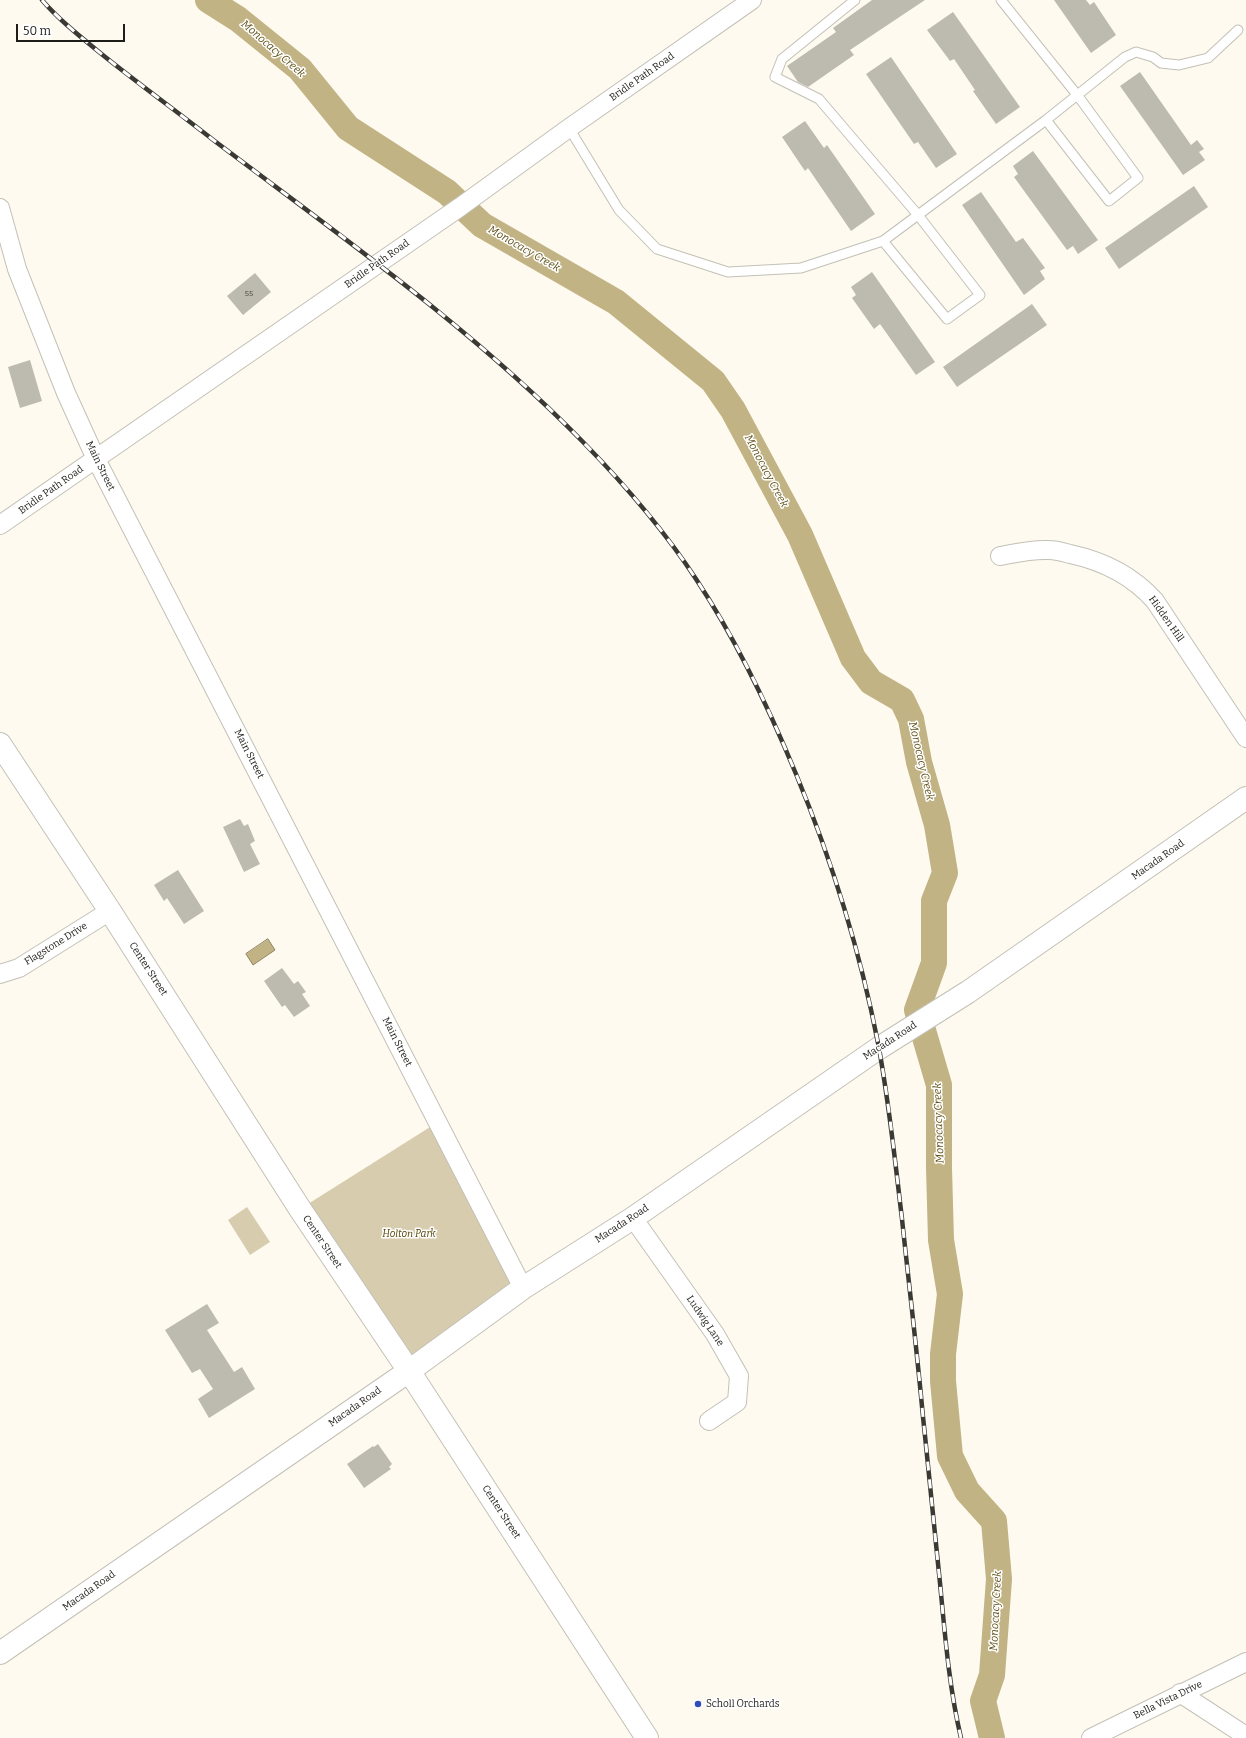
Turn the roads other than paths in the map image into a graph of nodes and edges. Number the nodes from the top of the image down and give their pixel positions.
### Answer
1 (752, 0) edge
2 (855, 0) edge
3 (1001, 0) edge
4 (1238, 30) dead end
5 (1078, 96) junction
6 (1046, 120) junction
7 (569, 128) junction
8 (0, 208) edge
9 (918, 215) junction
10 (883, 241) junction
11 (96, 459) junction
12 (0, 525) edge
13 (1000, 556) dead end
14 (1246, 738) edge
15 (0, 744) edge
16 (1246, 798) edge
17 (110, 911) junction
18 (0, 974) edge
19 (633, 1218) junction
20 (523, 1288) junction
21 (409, 1371) junction
22 (709, 1421) dead end
23 (0, 1653) edge
24 (1246, 1662) edge
25 (1180, 1693) junction
26 (1246, 1736) edge
27 (647, 1738) edge
28 (1091, 1738) edge

1 - 7 street, Bridle Path Road
2 - 9 lane
3 - 5 lane
4 - 5 lane
5 - 6 lane
5 - 6 lane
6 - 9 lane
7 - 10 lane
7 - 11 street, Bridle Path Road
8 - 11 street, Main Street
9 - 10 lane
9 - 10 lane
11 - 12 street, Bridle Path Road
11 - 20 street, Main Street
13 - 14 street, Hidden Hill
15 - 17 street, Center Street
16 - 19 street, Macada Road
17 - 18 street, Flagstone Drive
17 - 21 street, Center Street
19 - 20 street, Macada Road
19 - 22 street, Ludwig Lane
20 - 21 street, Macada Road
21 - 23 street, Macada Road
21 - 27 street, Center Street
24 - 25 street, Bella Vista Drive
25 - 26 street
25 - 28 street, Bella Vista Drive

